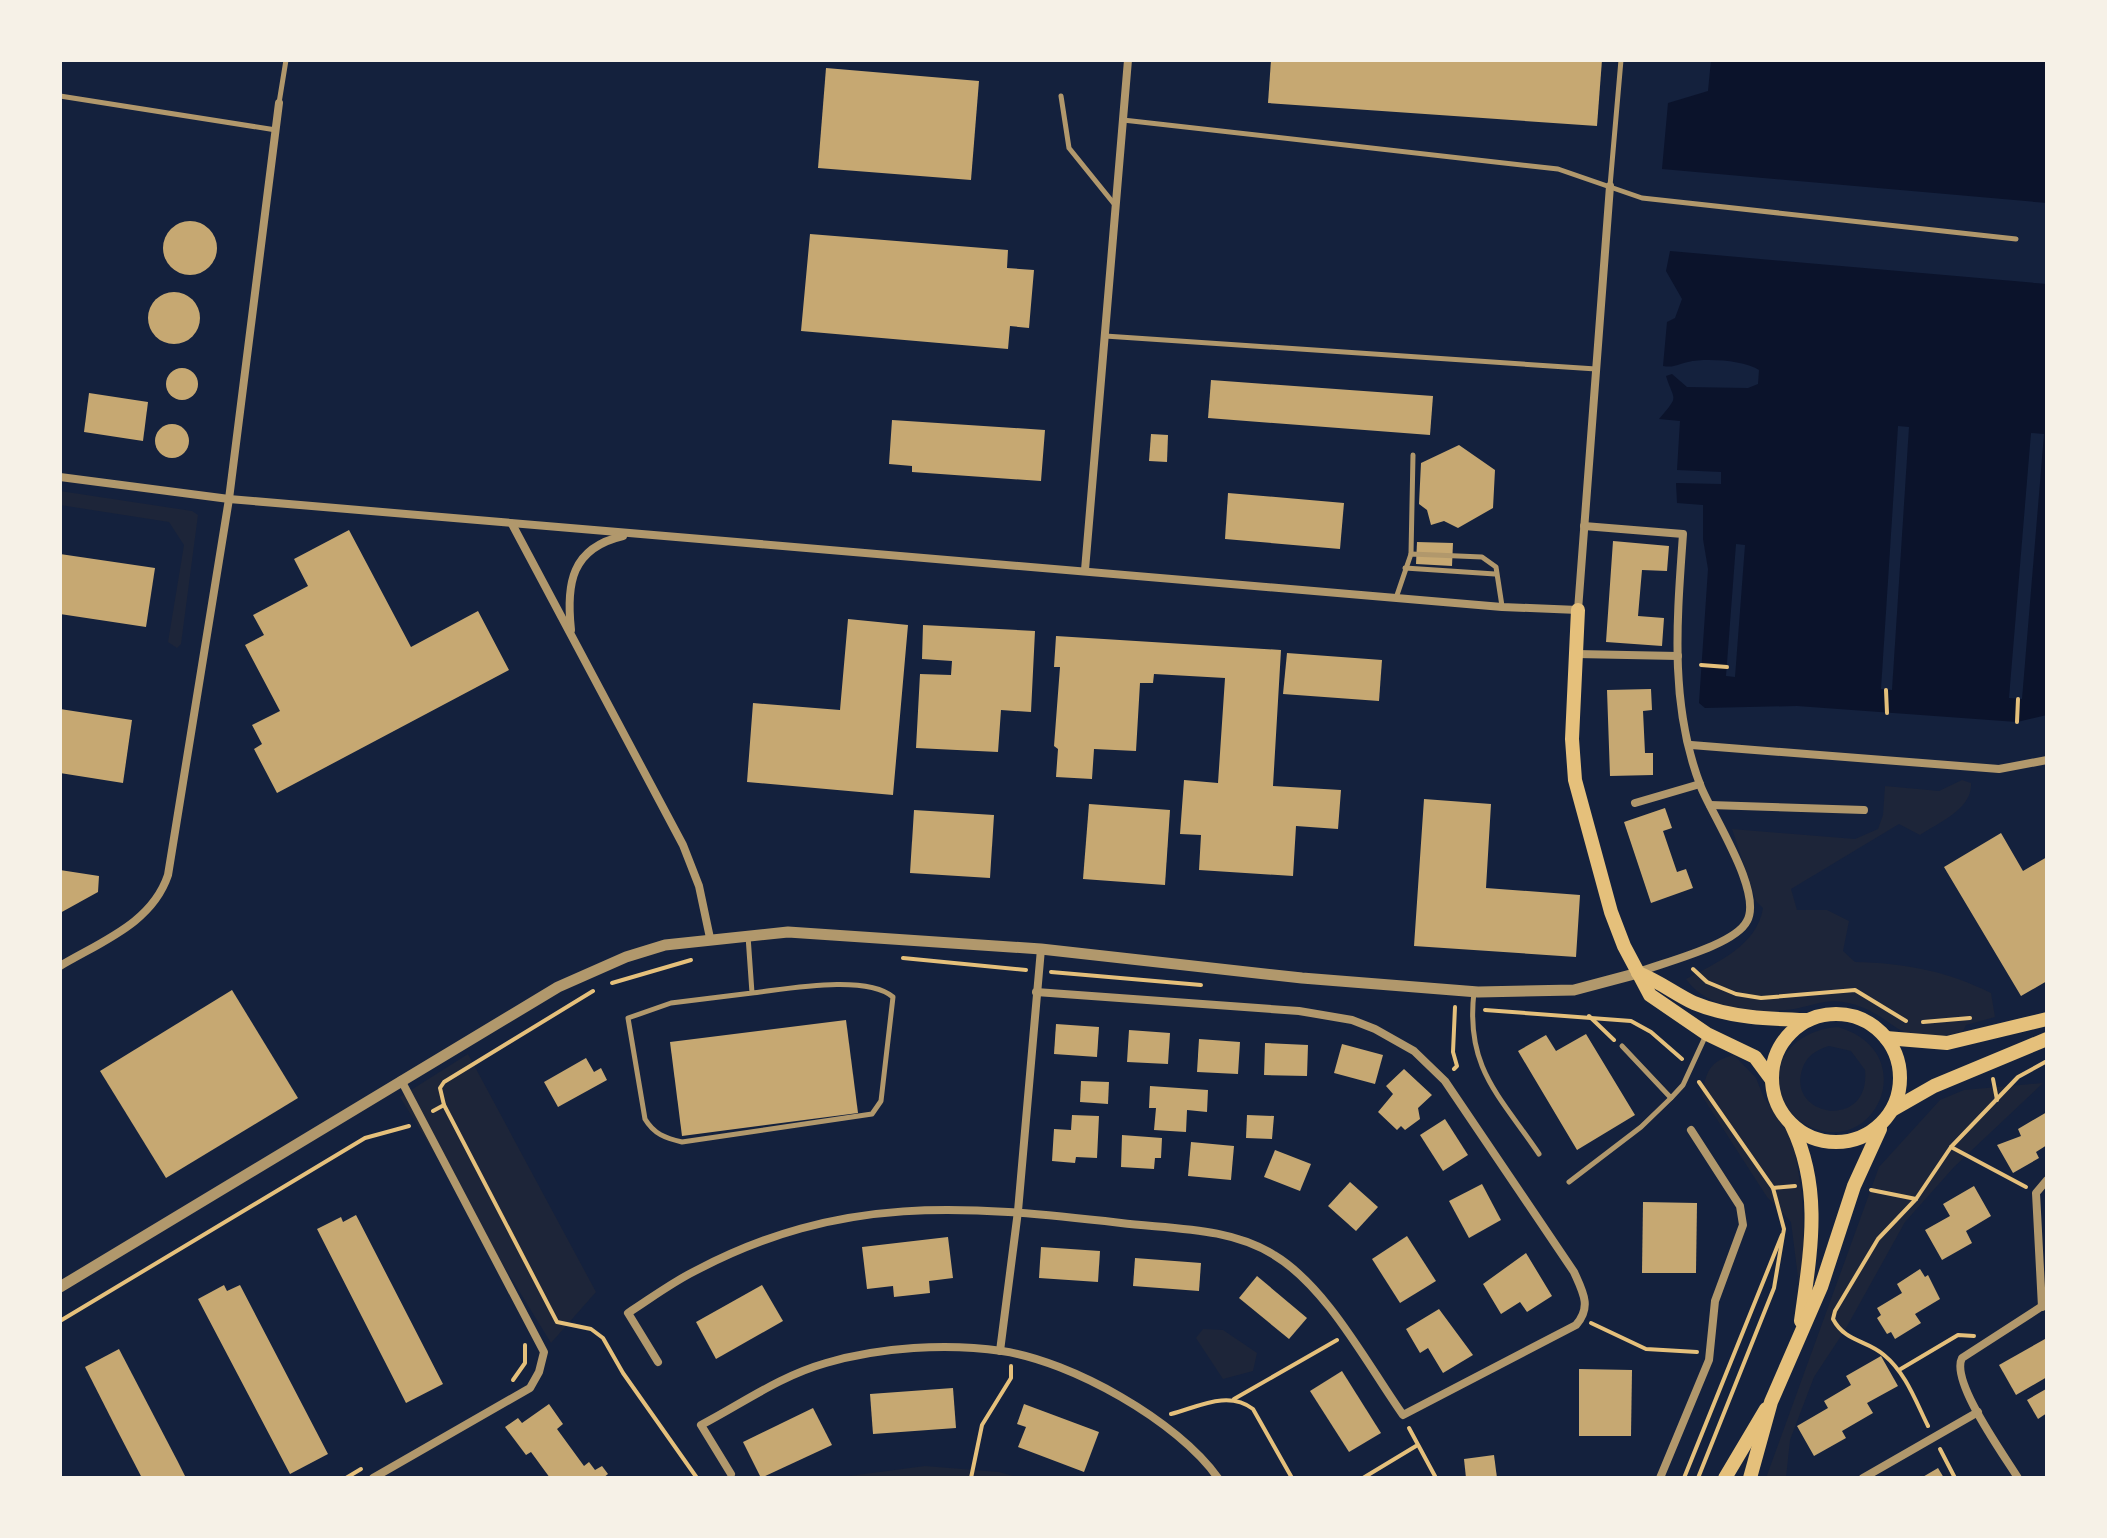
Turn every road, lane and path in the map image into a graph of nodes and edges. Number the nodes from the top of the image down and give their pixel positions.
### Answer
1 (286, 60) edge
2 (1128, 60) edge
3 (1621, 60) edge
4 (60, 96) edge
5 (1061, 96) dead end
6 (279, 103) joint
7 (1123, 120) junction
8 (276, 130) junction
9 (1610, 186) junction
10 (1116, 206) junction
11 (2016, 239) dead end
12 (1105, 336) junction
13 (1596, 369) junction
14 (1413, 455) dead end
15 (60, 477) edge
16 (229, 499) junction
17 (512, 524) junction
18 (1584, 526) junction
19 (635, 534) junction
20 (1411, 554) junction
21 (1404, 568) junction
22 (1085, 570) junction
23 (1495, 574) junction
24 (1396, 598) junction
25 (1502, 607) junction
26 (1578, 610) junction
27 (572, 635) junction
28 (1576, 654) junction
29 (1678, 656) junction
30 (1701, 665) dead end
31 (1727, 667) dead end
32 (1886, 690) dead end
33 (2018, 699) dead end
34 (1887, 713) dead end
35 (2017, 722) dead end
36 (1691, 745) junction
37 (2047, 760) edge
38 (1700, 784) junction
39 (1635, 803) dead end
40 (1710, 805) junction
41 (1864, 810) dead end
42 (748, 935) junction
43 (710, 938) junction
44 (1041, 949) junction
45 (899, 957) dead end
46 (1680, 957) junction
47 (693, 960) dead end
48 (60, 966) edge
49 (1039, 971) junction
50 (1638, 973) junction
51 (610, 984) dead end
52 (1213, 986) dead end
53 (598, 988) dead end
54 (1474, 991) junction
55 (1036, 992) junction
56 (752, 993) junction
57 (1441, 1006) dead end
58 (1455, 1007) junction
59 (1472, 1009) junction
60 (1507, 1012) dead end
61 (1589, 1016) dead end
62 (1981, 1017) dead end
63 (2047, 1019) edge
64 (1809, 1020) junction
65 (1707, 1034) junction
66 (1886, 1038) junction
67 (2047, 1039) edge
68 (1622, 1046) joint
69 (2047, 1061) edge
70 (1993, 1077) dead end
71 (401, 1080) junction
72 (1772, 1080) junction
73 (1445, 1081) junction
74 (1671, 1098) junction
75 (1997, 1100) junction
76 (444, 1105) junction
77 (1888, 1116) junction
78 (422, 1118) junction
79 (1790, 1123) junction
80 (1691, 1130) dead end
81 (1951, 1147) junction
82 (1539, 1154) dead end
83 (2047, 1180) edge
84 (1569, 1182) dead end
85 (1801, 1185) dead end
86 (1862, 1188) dead end
87 (2036, 1193) junction
88 (1916, 1199) junction
89 (1018, 1211) junction
90 (1784, 1229) junction
91 (60, 1287) edge
92 (2045, 1305) edge
93 (1582, 1318) junction
94 (60, 1321) edge
95 (557, 1322) junction
96 (1346, 1334) junction
97 (538, 1336) junction
98 (1799, 1337) junction
99 (1987, 1341) junction
100 (1711, 1342) junction
101 (1000, 1351) junction
102 (1011, 1353) junction
103 (658, 1362) dead end
104 (1899, 1370) junction
105 (503, 1388) dead end
106 (1233, 1400) junction
107 (1771, 1402) junction
108 (1978, 1412) junction
109 (1403, 1415) junction
110 (1151, 1416) junction
111 (1933, 1436) junction
112 (1416, 1446) junction
113 (368, 1465) dead end
114 (731, 1474) dead end
115 (346, 1478) edge
116 (373, 1478) edge
117 (697, 1478) edge
118 (971, 1478) edge
119 (1218, 1478) edge
120 (1292, 1478) edge
121 (1363, 1478) edge
122 (1436, 1478) edge
123 (1660, 1478) edge
124 (1684, 1478) edge
125 (1698, 1478) edge
126 (1725, 1478) edge
127 (1750, 1478) edge
128 (1863, 1478) edge
129 (1955, 1478) edge
130 (2018, 1478) edge

1 - 6 lane
2 - 7 street
3 - 9 lane
4 - 8 lane
5 - 10 lane
6 - 8 street
7 - 9 lane
7 - 10 street
8 - 16 street
9 - 11 lane
9 - 13 street
10 - 12 street
12 - 13 lane
12 - 22 street
13 - 18 street
14 - 20 lane
15 - 16 street
16 - 17 street
16 - 48 street
17 - 19 street
17 - 27 street
18 - 26 street
18 - 29 street
19 - 22 street
19 - 27 street
20 - 21 lane
20 - 23 lane
21 - 23 lane
21 - 24 lane
22 - 24 street
23 - 25 lane
24 - 25 street
25 - 26 street
26 - 28 main road
27 - 43 street
28 - 29 street
28 - 50 main road
29 - 36 street
30 - 31 path
32 - 34 path
33 - 35 path
36 - 37 street
36 - 38 street
38 - 39 street
38 - 40 street
40 - 41 street
40 - 46 street
42 - 43 street
42 - 44 street
42 - 56 lane
43 - 71 street
44 - 49 street
44 - 54 street
45 - 49 path
46 - 50 street
46 - 62 path
47 - 51 path
49 - 52 path
49 - 55 street
50 - 54 street
50 - 64 main road
50 - 65 main road
53 - 76 path
54 - 59 lane
55 - 73 street
55 - 89 street
56 - 56 lane
57 - 58 path
58 - 59 path
58 - 73 path
59 - 60 path
59 - 82 lane
61 - 68 path
63 - 66 main road
64 - 66 main road
64 - 72 main road
65 - 72 main road
65 - 74 lane
66 - 77 main road
67 - 77 main road
68 - 74 lane
69 - 75 path
70 - 75 path
71 - 78 street
71 - 91 street
72 - 79 main road
73 - 93 street
74 - 84 lane
75 - 81 path
76 - 78 path
76 - 95 path
77 - 79 main road
77 - 98 main road
78 - 94 path
78 - 97 street
79 - 98 main road
80 - 100 street
81 - 87 path
81 - 88 path
83 - 87 street
85 - 90 path
86 - 88 path
87 - 92 street
88 - 104 path
89 - 96 street
89 - 101 street
89 - 103 street
90 - 124 path
90 - 125 path
92 - 99 street
93 - 100 path
93 - 109 street
95 - 97 path
95 - 117 path
96 - 106 path
96 - 109 street
97 - 105 path
97 - 116 street
98 - 107 main road
99 - 104 path
99 - 108 street
100 - 123 street
101 - 102 street
101 - 114 street
102 - 110 street
102 - 118 path
104 - 111 path
106 - 110 path
106 - 120 path
107 - 126 main road
107 - 127 main road
108 - 111 street
108 - 130 street
109 - 112 path
110 - 119 street
111 - 128 street
111 - 129 path
112 - 121 path
112 - 122 path
113 - 115 path

